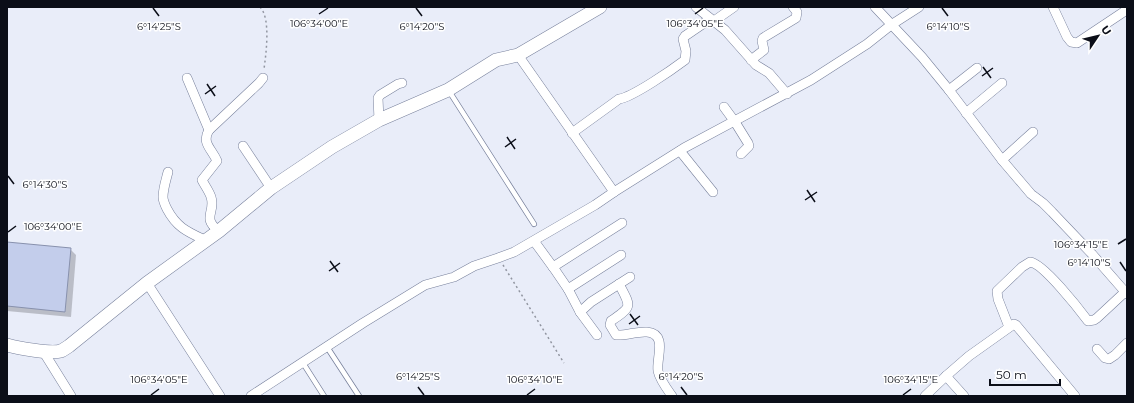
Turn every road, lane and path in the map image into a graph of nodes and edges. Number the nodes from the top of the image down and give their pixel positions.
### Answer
1 (260, 7) edge
2 (600, 7) edge
3 (696, 7) edge
4 (734, 7) edge
5 (794, 7) edge
6 (875, 7) edge
7 (919, 7) edge
8 (1053, 7) edge
9 (1126, 10) edge
10 (712, 20) junction
11 (891, 25) junction
12 (518, 55) junction
13 (751, 60) junction
14 (977, 68) dead end
15 (188, 78) dead end
16 (263, 78) joint
17 (402, 83) dead end
18 (1002, 84) dead end
19 (448, 90) junction
20 (949, 90) junction
21 (787, 94) junction
22 (724, 107) dead end
23 (966, 113) junction
24 (379, 120) junction
25 (735, 122) junction
26 (208, 130) junction
27 (1033, 132) dead end
28 (572, 133) junction
29 (243, 146) dead end
30 (680, 150) junction
31 (741, 154) dead end
32 (1002, 160) junction
33 (168, 172) dead end
34 (271, 188) junction
35 (614, 192) junction
36 (713, 192) dead end
37 (622, 223) dead end
38 (534, 224) dead end
39 (219, 231) junction
40 (207, 241) junction
41 (534, 241) junction
42 (621, 255) dead end
43 (498, 258) junction
44 (553, 267) junction
45 (630, 277) dead end
46 (147, 283) junction
47 (619, 284) junction
48 (568, 289) junction
49 (1126, 293) edge
50 (580, 312) junction
51 (1009, 327) junction
52 (597, 334) dead end
53 (1127, 344) edge
54 (7, 345) edge
55 (327, 347) junction
56 (1097, 349) dead end
57 (43, 351) junction
58 (303, 363) junction
59 (564, 363) dead end
60 (946, 376) junction
61 (254, 395) edge
62 (71, 396) edge
63 (220, 396) edge
64 (324, 396) edge
65 (359, 396) edge
66 (672, 396) edge
67 (925, 396) edge
68 (964, 396) edge
69 (1075, 396) edge

1 - 16 path
2 - 12 street
3 - 10 street
4 - 10 street
5 - 13 street
6 - 11 street
7 - 11 street
8 - 9 street
10 - 13 street
10 - 28 street
11 - 20 street
11 - 21 street
12 - 19 street
12 - 28 street
13 - 21 street
14 - 20 street
15 - 26 street
16 - 26 street
17 - 24 street
18 - 23 street
19 - 24 street
19 - 38 lane
20 - 23 street
21 - 25 street
22 - 25 street
23 - 32 street
24 - 34 street
25 - 30 street
25 - 31 street
26 - 39 street
27 - 32 street
28 - 35 street
29 - 34 street
30 - 35 street
30 - 36 street
32 - 49 street
33 - 40 street
34 - 39 street
35 - 41 street
37 - 44 street
39 - 40 street
40 - 46 street
41 - 43 street
41 - 44 street
42 - 48 street
43 - 55 street
43 - 59 path
44 - 48 street
45 - 47 street
46 - 57 street
46 - 63 street
47 - 50 street
47 - 66 street
48 - 50 street
49 - 51 street
50 - 52 street
51 - 60 street
51 - 69 street
53 - 56 street
54 - 57 street
55 - 58 street
55 - 65 lane
57 - 62 street
58 - 61 street
58 - 64 lane
60 - 67 street
60 - 68 street

